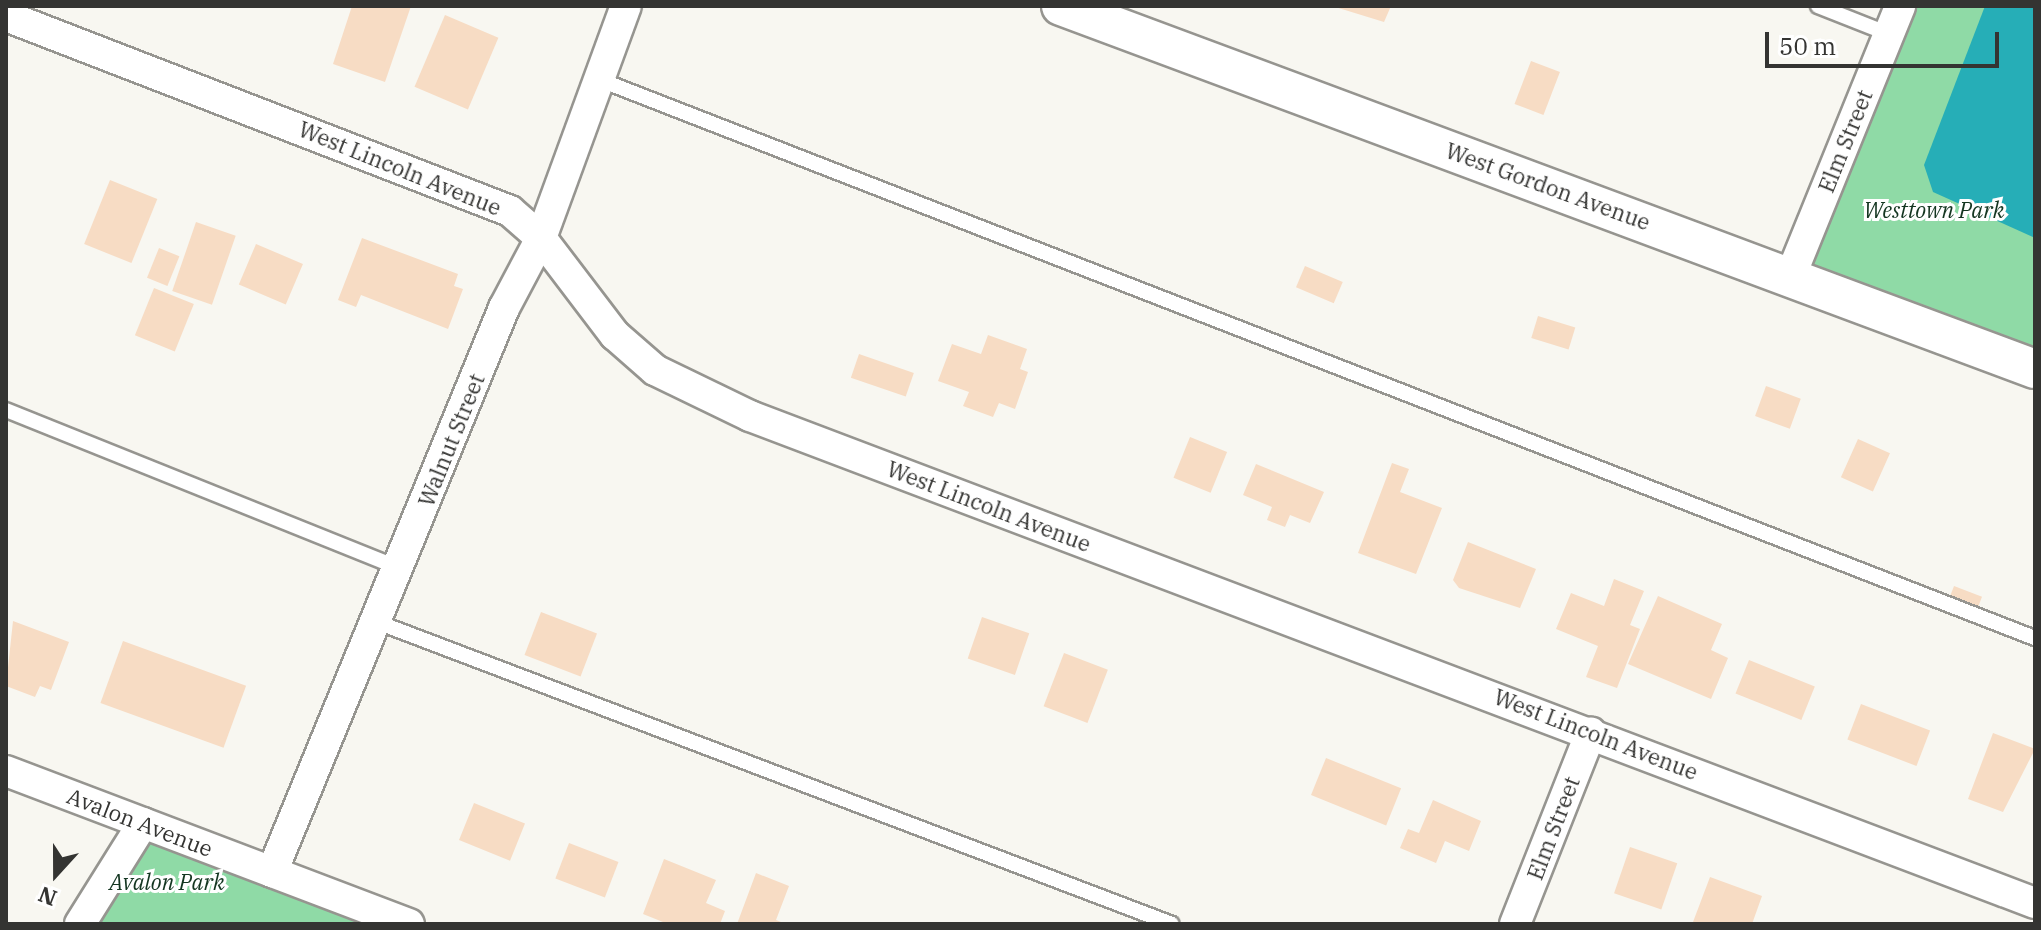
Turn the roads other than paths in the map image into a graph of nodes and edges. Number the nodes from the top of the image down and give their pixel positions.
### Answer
1 (626, 6) edge
2 (1061, 6) edge
3 (1818, 6) edge
4 (6, 16) edge
5 (1894, 20) edge
6 (598, 79) junction
7 (541, 238) junction
8 (1791, 275) junction
9 (2035, 369) edge
10 (6, 410) edge
11 (399, 569) junction
12 (377, 622) junction
13 (2035, 638) edge
14 (1591, 732) junction
15 (6, 771) edge
16 (143, 823) junction
17 (272, 872) junction
18 (2035, 903) edge
19 (80, 924) edge
20 (409, 924) edge
21 (1172, 924) edge
22 (1515, 924) edge

1 - 6 street, Walnut Street
2 - 8 street, West Gordon Avenue
3 - 5 lane
4 - 7 street, West Lincoln Avenue
5 - 8 street, Elm Street
6 - 7 street, Walnut Street
6 - 13 lane
7 - 11 street, Walnut Street
7 - 14 street, West Lincoln Avenue
8 - 9 street, West Gordon Avenue
10 - 11 lane
11 - 12 street, Walnut Street
12 - 17 street, Walnut Street
12 - 21 lane
14 - 18 street, West Lincoln Avenue
14 - 22 street, Elm Street
15 - 16 street, Avalon Avenue
16 - 17 street, Avalon Avenue
16 - 19 street
17 - 20 street, Avalon Avenue

